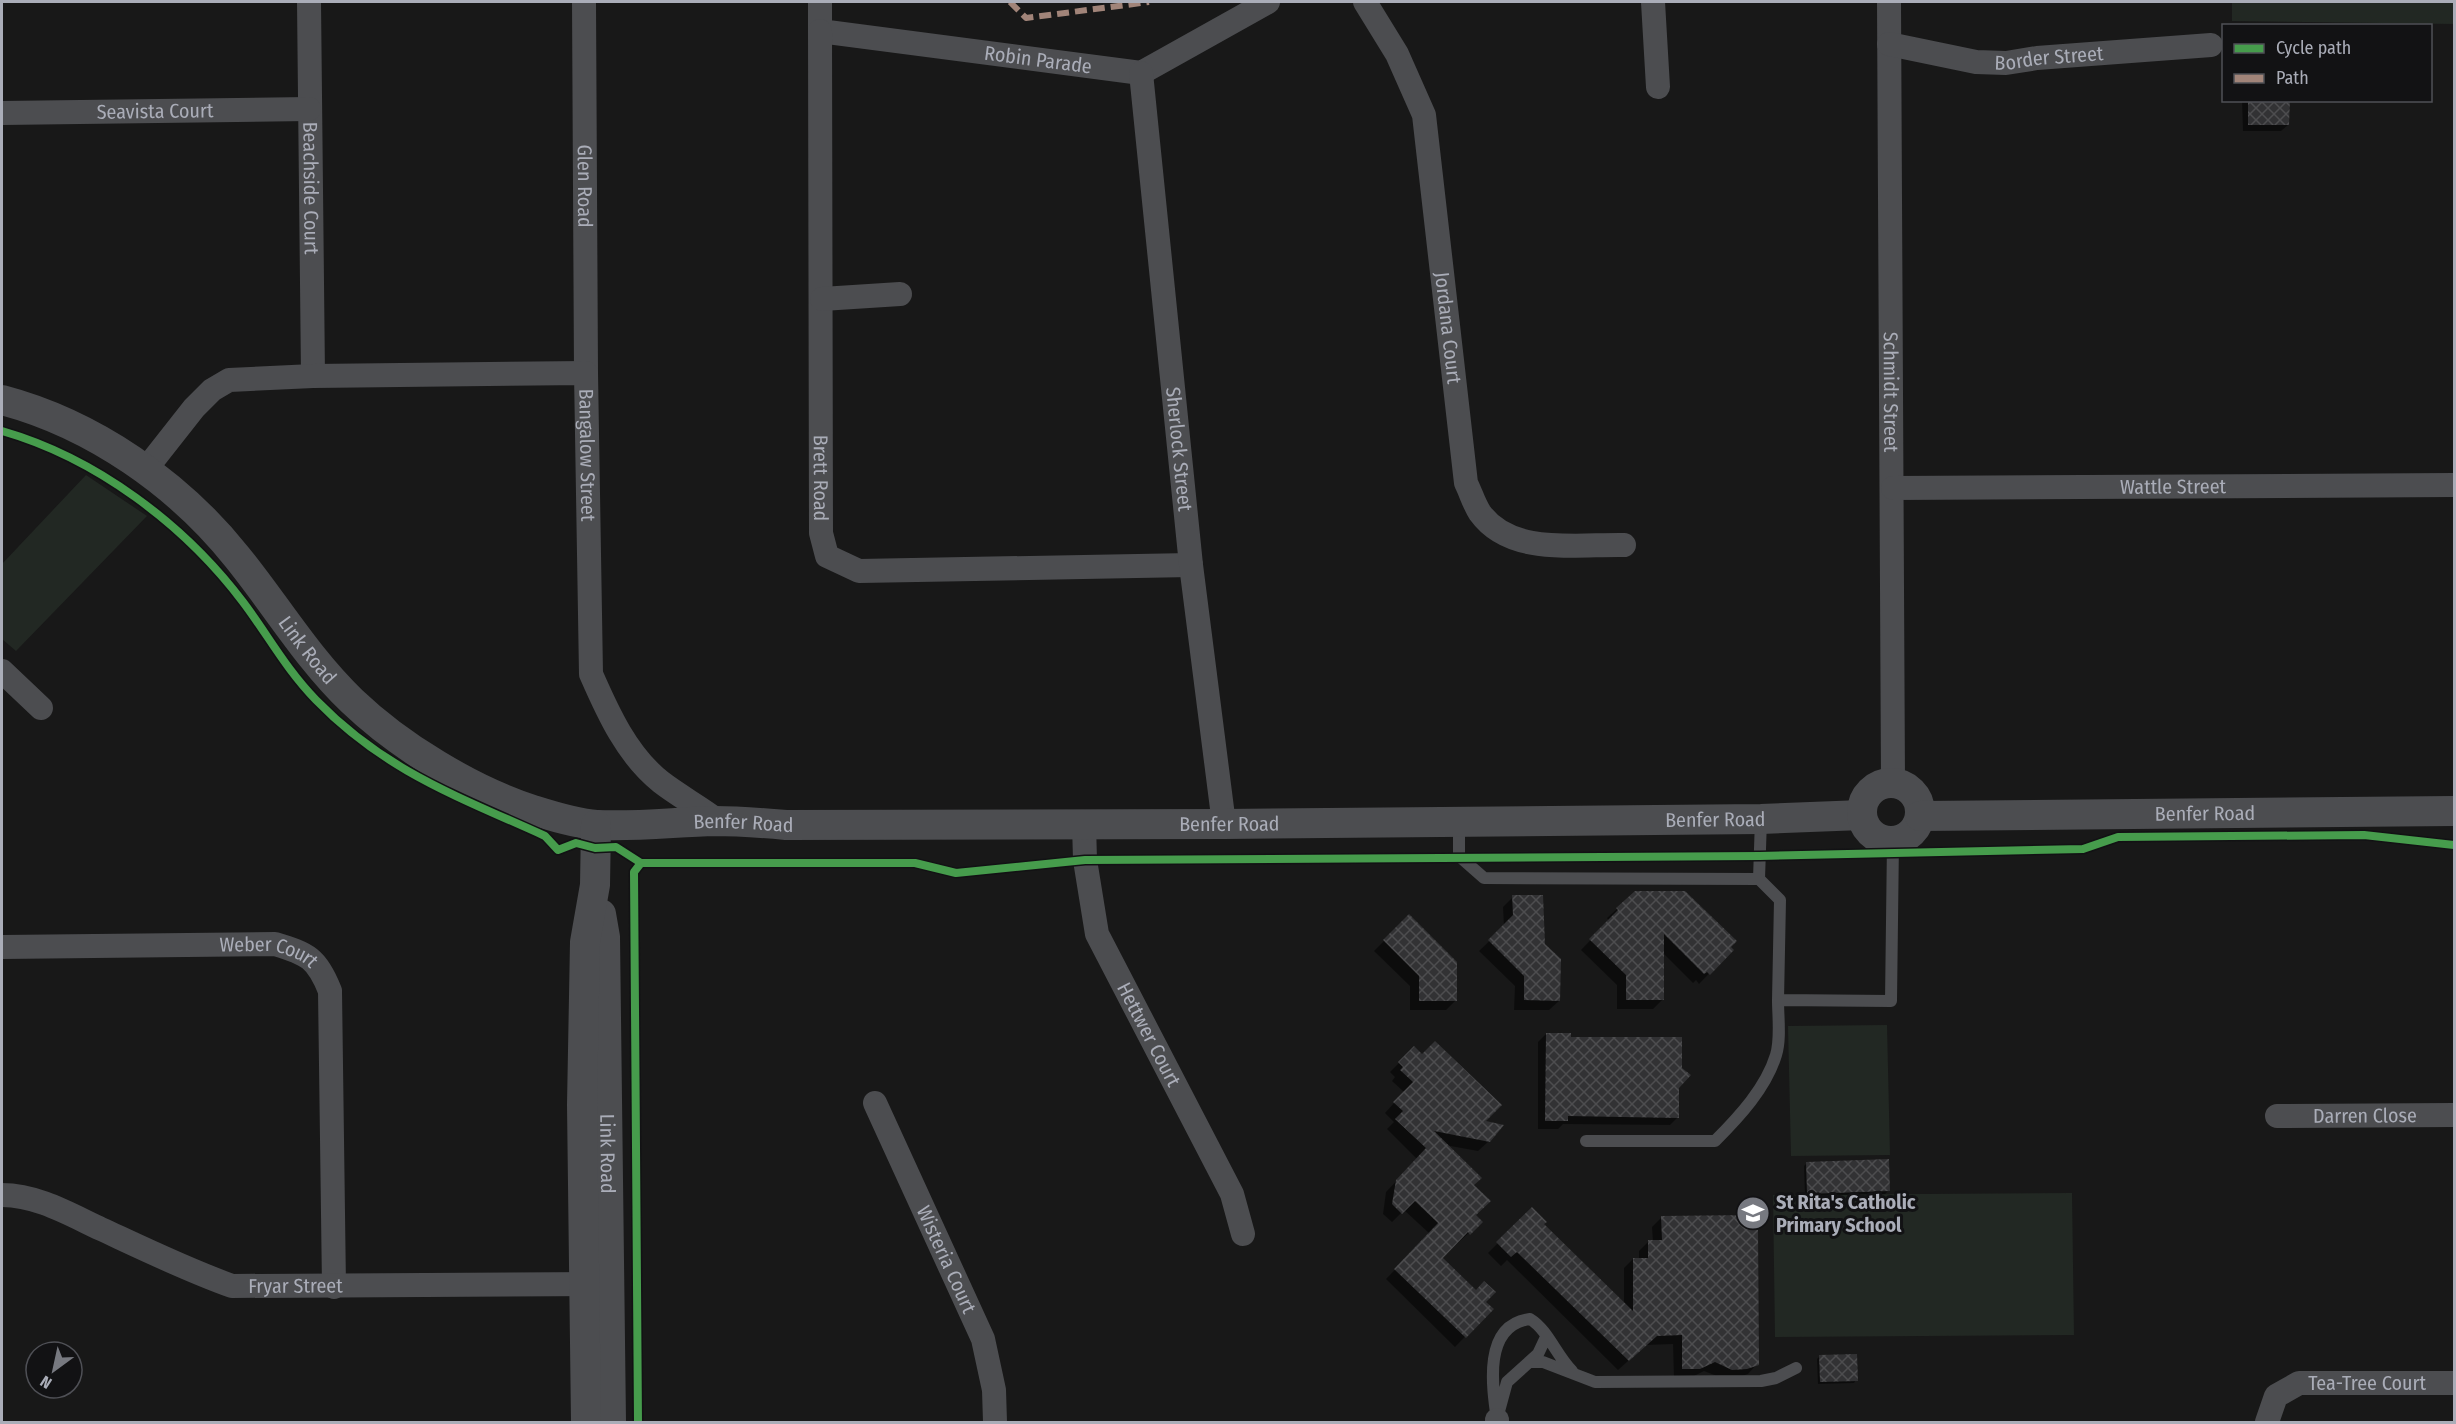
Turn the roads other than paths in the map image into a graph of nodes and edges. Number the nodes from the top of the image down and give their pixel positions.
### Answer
1 (309, 2) edge
2 (584, 2) edge
3 (820, 2) edge
4 (1268, 2) edge
5 (1365, 2) edge
6 (1653, 2) edge
7 (1889, 2) edge
8 (820, 31) junction
9 (1889, 44) junction
10 (2211, 45) dead end
11 (1141, 73) junction
12 (1658, 87) dead end
13 (309, 109) junction
14 (2, 114) edge
15 (900, 294) dead end
16 (822, 299) junction
17 (586, 373) junction
18 (313, 376) junction
19 (2, 400) edge
20 (146, 469) junction
21 (2454, 485) edge
22 (1893, 488) junction
23 (1624, 545) dead end
24 (1191, 565) junction
25 (2, 671) edge
26 (41, 708) dead end
27 (1893, 783) junction
28 (2454, 811) edge
29 (1862, 815) junction
30 (1920, 816) junction
31 (1761, 819) junction
32 (718, 821) junction
33 (1459, 822) junction
34 (1084, 824) junction
35 (1224, 824) junction
36 (596, 825) junction
37 (1893, 841) junction
38 (1759, 879) junction
39 (2, 947) edge
40 (1778, 1000) junction
41 (875, 1102) dead end
42 (2454, 1115) edge
43 (2277, 1116) dead end
44 (1586, 1141) dead end
45 (2, 1195) edge
46 (1243, 1234) dead end
47 (597, 1284) junction
48 (334, 1287) junction
49 (1546, 1337) junction
50 (1529, 1362) junction
51 (1796, 1368) dead end
52 (1575, 1373) junction
53 (2454, 1383) edge
54 (1497, 1421) edge
55 (586, 1422) edge
56 (611, 1422) edge
57 (995, 1422) edge
58 (2267, 1422) edge

1 - 13 street, Beachside Court
2 - 17 street, Glen Road
3 - 8 street
4 - 11 street
5 - 23 street, Jordana Court
6 - 12 street
7 - 9 street, Schmidt Street
8 - 11 street, Robin Parade
8 - 16 street, Brett Road
9 - 10 street, Border Street
9 - 22 street, Schmidt Street
11 - 24 street, Sherlock Street
13 - 14 street, Seavista Court
13 - 18 street, Beachside Court
15 - 16 street
16 - 24 street, Brett Road
17 - 18 street, Bangalow Street
17 - 32 street, Bangalow Street
18 - 20 street, Bangalow Street
19 - 20 street, Link Road
20 - 36 street, Link Road
21 - 22 street, Wattle Street
22 - 27 street, Schmidt Street
24 - 35 street, Sherlock Street
25 - 26 street
27 - 29 street
27 - 30 street
28 - 30 street, Benfer Road
29 - 31 street, Benfer Road
29 - 37 street
30 - 37 street
31 - 33 street, Benfer Road
31 - 38 lane
32 - 34 street, Benfer Road
32 - 36 street, Benfer Road
33 - 35 street, Benfer Road
33 - 38 lane
34 - 35 street, Benfer Road
34 - 46 street, Hettwer Court
36 - 47 street, Link Road
37 - 40 lane
38 - 40 lane
39 - 48 street, Weber Court
40 - 44 lane
41 - 57 street, Wisteria Court
42 - 43 street, Darren Close
45 - 48 street, Fryar Street
47 - 48 street, Fryar Street
47 - 55 street, Link Road
47 - 56 street, Link Road
49 - 50 lane
49 - 52 lane
49 - 54 lane
50 - 52 lane
50 - 54 lane
51 - 52 lane
53 - 58 street, Tea-Tree Court

